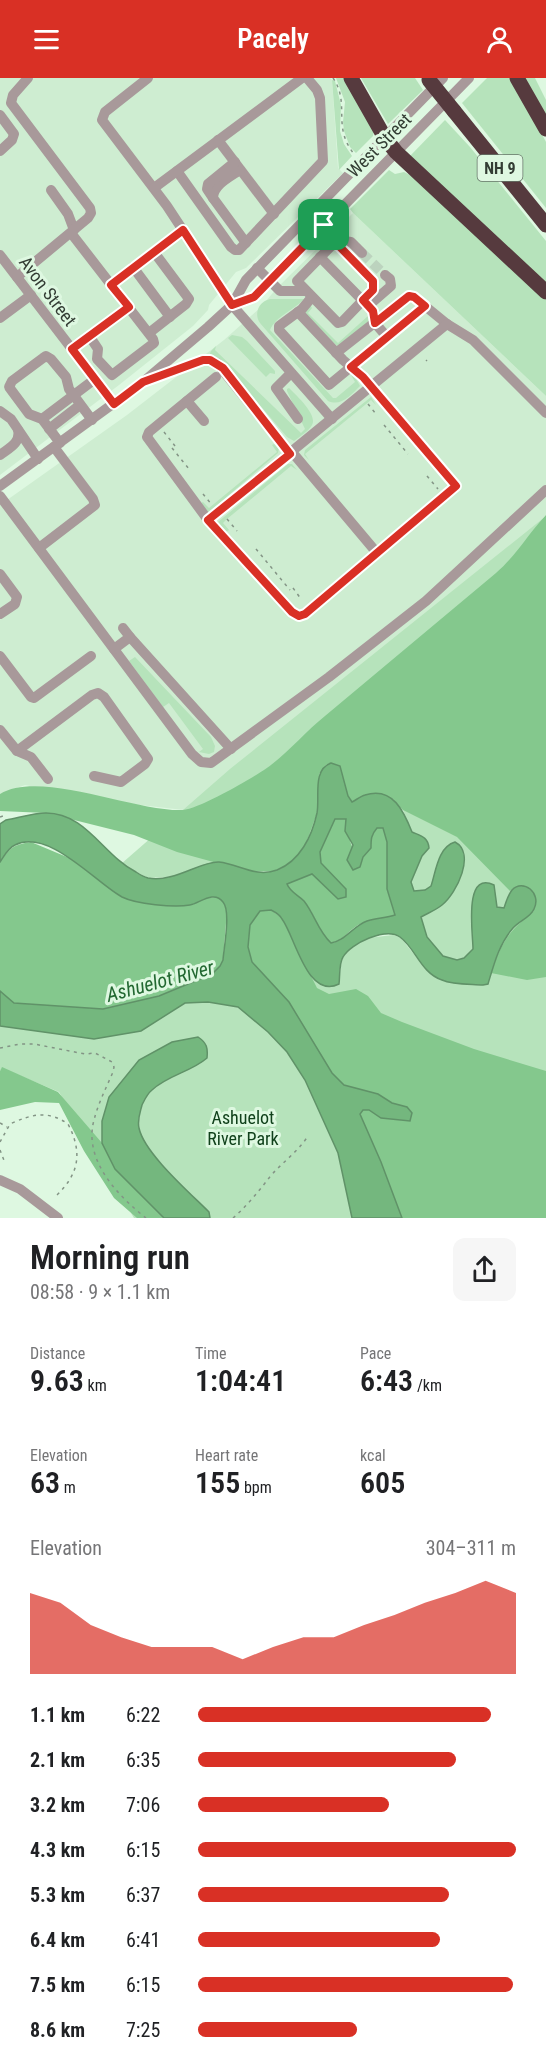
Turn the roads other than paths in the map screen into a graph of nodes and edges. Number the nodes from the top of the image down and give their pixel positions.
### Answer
1 (28, 78) edge
2 (148, 78) edge
3 (302, 78) edge
4 (308, 78) edge
5 (351, 78) edge
6 (469, 78) edge
7 (517, 78) edge
8 (433, 79) edge
9 (0, 115) edge
10 (546, 129) edge
11 (385, 138) junction
12 (218, 140) junction
13 (0, 150) edge
14 (396, 152) junction
15 (238, 166) junction
16 (177, 171) junction
17 (167, 178) junction
18 (154, 188) junction
19 (51, 190) dead end
20 (168, 206) junction
21 (274, 214) junction
22 (324, 225) junction
23 (546, 225) edge
24 (183, 230) junction
25 (72, 232) junction
26 (337, 240) junction
27 (246, 243) junction
28 (153, 252) junction
29 (362, 253) tunnel mouth
30 (0, 255) edge
31 (320, 257) junction
32 (134, 267) junction
33 (257, 268) junction
34 (385, 275) dead end
35 (17, 276) junction
36 (270, 282) junction
37 (111, 285) junction
38 (546, 292) edge
39 (309, 294) junction
40 (30, 295) junction
41 (366, 303) junction
42 (232, 305) junction
43 (425, 306) junction
44 (129, 307) junction
45 (298, 312) junction
46 (170, 316) junction
47 (0, 318) edge
48 (375, 323) junction
49 (447, 324) junction
50 (149, 333) junction
51 (90, 337) junction
52 (387, 337) junction
53 (74, 352) junction
54 (336, 353) junction
55 (351, 367) junction
56 (58, 368) junction
57 (291, 373) junction
58 (216, 377) dead end
59 (95, 379) junction
60 (143, 382) junction
61 (371, 387) junction
62 (75, 398) junction
63 (187, 401) junction
64 (114, 404) junction
65 (0, 411) edge
66 (546, 413) edge
67 (298, 419) dead end
68 (332, 419) junction
69 (92, 420) junction
70 (43, 422) junction
71 (204, 422) dead end
72 (18, 430) junction
73 (57, 445) junction
74 (291, 453) junction
75 (0, 455) edge
76 (38, 459) junction
77 (0, 488) edge
78 (546, 490) edge
79 (208, 520) junction
80 (39, 548) junction
81 (377, 553) junction
82 (0, 574) edge
83 (0, 614) edge
84 (123, 628) dead end
85 (130, 637) junction
86 (114, 649) junction
87 (0, 656) edge
88 (91, 656) dead end
89 (0, 730) edge
90 (231, 749) junction
91 (16, 751) junction
92 (94, 776) dead end
93 (48, 779) dead end
94 (0, 1180) edge
95 (58, 1218) edge

1 - 25 street
2 - 18 street
3 - 12 street
4 - 21 street
5 - 11 highway
6 - 14 street, West Street
7 - 10 highway
8 - 11 street, West Street
8 - 23 highway, NH 9, bridge
9 - 13 street
11 - 14 highway
11 - 33 street, West Street
12 - 15 street
12 - 16 street
14 - 22 street, West Street
14 - 38 highway
15 - 21 street
15 - 27 street
16 - 17 street
16 - 27 street
17 - 18 street
17 - 20 street
18 - 20 street
19 - 25 street
20 - 24 street
21 - 27 street
22 - 26 street
22 - 36 street, West Street
24 - 28 street
24 - 42 street
25 - 35 street
25 - 37 street
26 - 29 street
26 - 31 street
26 - 41 street
28 - 32 street
28 - 46 street
30 - 35 street, Avon Street
31 - 39 street
31 - 41 street
32 - 37 street
32 - 46 street
33 - 36 street
33 - 42 street, West Street
34 - 41 street
35 - 40 street, Avon Street
36 - 39 street
36 - 42 street, West Street
37 - 44 street
39 - 41 street
39 - 45 street
40 - 47 street
40 - 53 street, Avon Street
41 - 48 street
42 - 57 street
42 - 60 street, West Street
43 - 48 street
43 - 49 street
43 - 52 street
44 - 50 street
44 - 51 street
45 - 54 street
45 - 55 street
46 - 50 street
48 - 52 street
48 - 54 street
49 - 61 street
49 - 66 street
50 - 51 street
51 - 53 street
52 - 55 street
53 - 56 street
53 - 59 street, Avon Street
54 - 55 street
55 - 61 street
56 - 62 street
56 - 70 street
57 - 67 street
57 - 68 street
58 - 63 street
59 - 62 street
59 - 64 street, Avon Street
60 - 64 street, West Street
60 - 74 street
61 - 68 street
61 - 81 street
62 - 69 street
62 - 70 street
62 - 70 street
63 - 71 street
63 - 79 street
64 - 69 street, West Street
65 - 72 street
68 - 74 street
69 - 73 street, West Street
70 - 73 street
72 - 75 street
72 - 76 street
73 - 76 street, West Street
73 - 80 street
74 - 79 street
74 - 81 street
76 - 77 street, West Street
77 - 80 street
78 - 90 street
79 - 81 street
80 - 86 street
82 - 83 street
84 - 85 street
85 - 86 street
85 - 90 street
86 - 90 street
87 - 88 street
89 - 91 street
91 - 92 street
91 - 93 street
94 - 95 street

